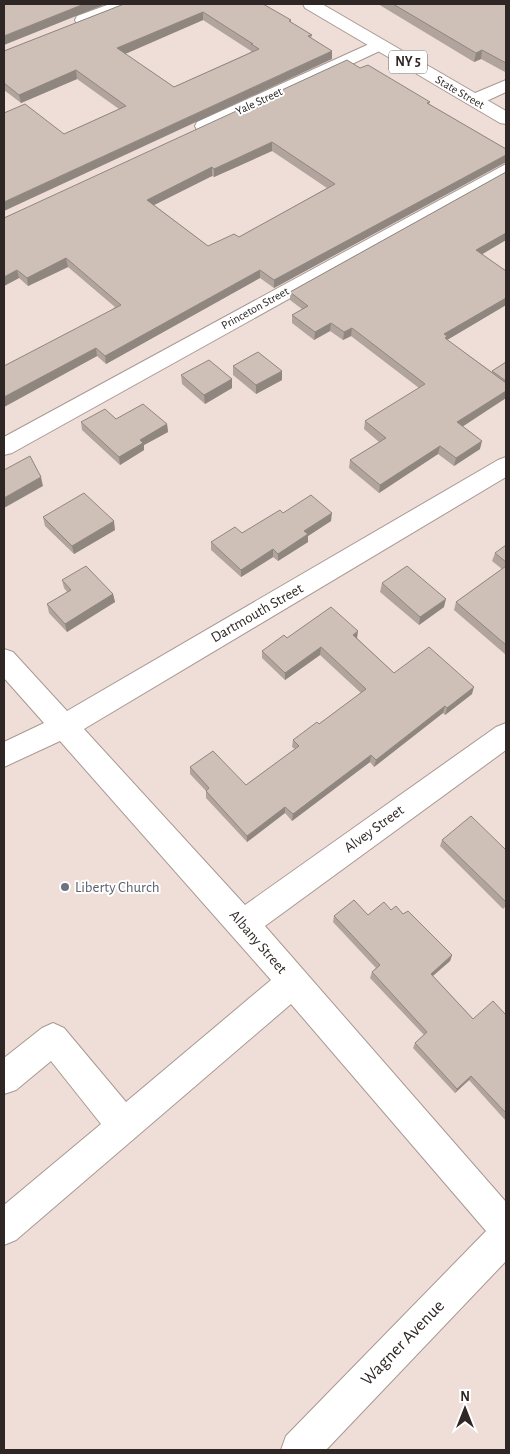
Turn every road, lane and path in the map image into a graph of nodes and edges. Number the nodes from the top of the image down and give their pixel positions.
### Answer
1 (124, 4) edge
2 (311, 4) edge
3 (68, 26) edge
4 (378, 44) junction
5 (506, 85) edge
6 (474, 100) junction
7 (506, 119) edge
8 (191, 132) edge
9 (506, 170) edge
10 (4, 447) edge
11 (506, 466) edge
12 (4, 660) edge
13 (63, 727) junction
14 (506, 734) edge
15 (4, 755) edge
16 (243, 924) junction
17 (293, 982) junction
18 (4, 1078) edge
19 (124, 1126) junction
20 (4, 1228) edge
21 (506, 1228) edge
22 (506, 1236) edge
23 (300, 1450) edge

1 - 3 street
2 - 4 street, State Street / NY 5
4 - 6 street, State Street / NY 5
4 - 8 street, Yale Street
5 - 6 street
6 - 7 street, State Street / NY 5
9 - 10 street, Princeton Street
11 - 13 street, Dartmouth Street
12 - 13 street, Albany Street
13 - 15 street, Dartmouth Street
13 - 16 street, Albany Street
14 - 16 street, Alvey Street
16 - 17 street, Albany Street
17 - 19 street
17 - 21 street, Albany Street
18 - 19 street
19 - 20 street
22 - 23 street, Wagner Avenue

